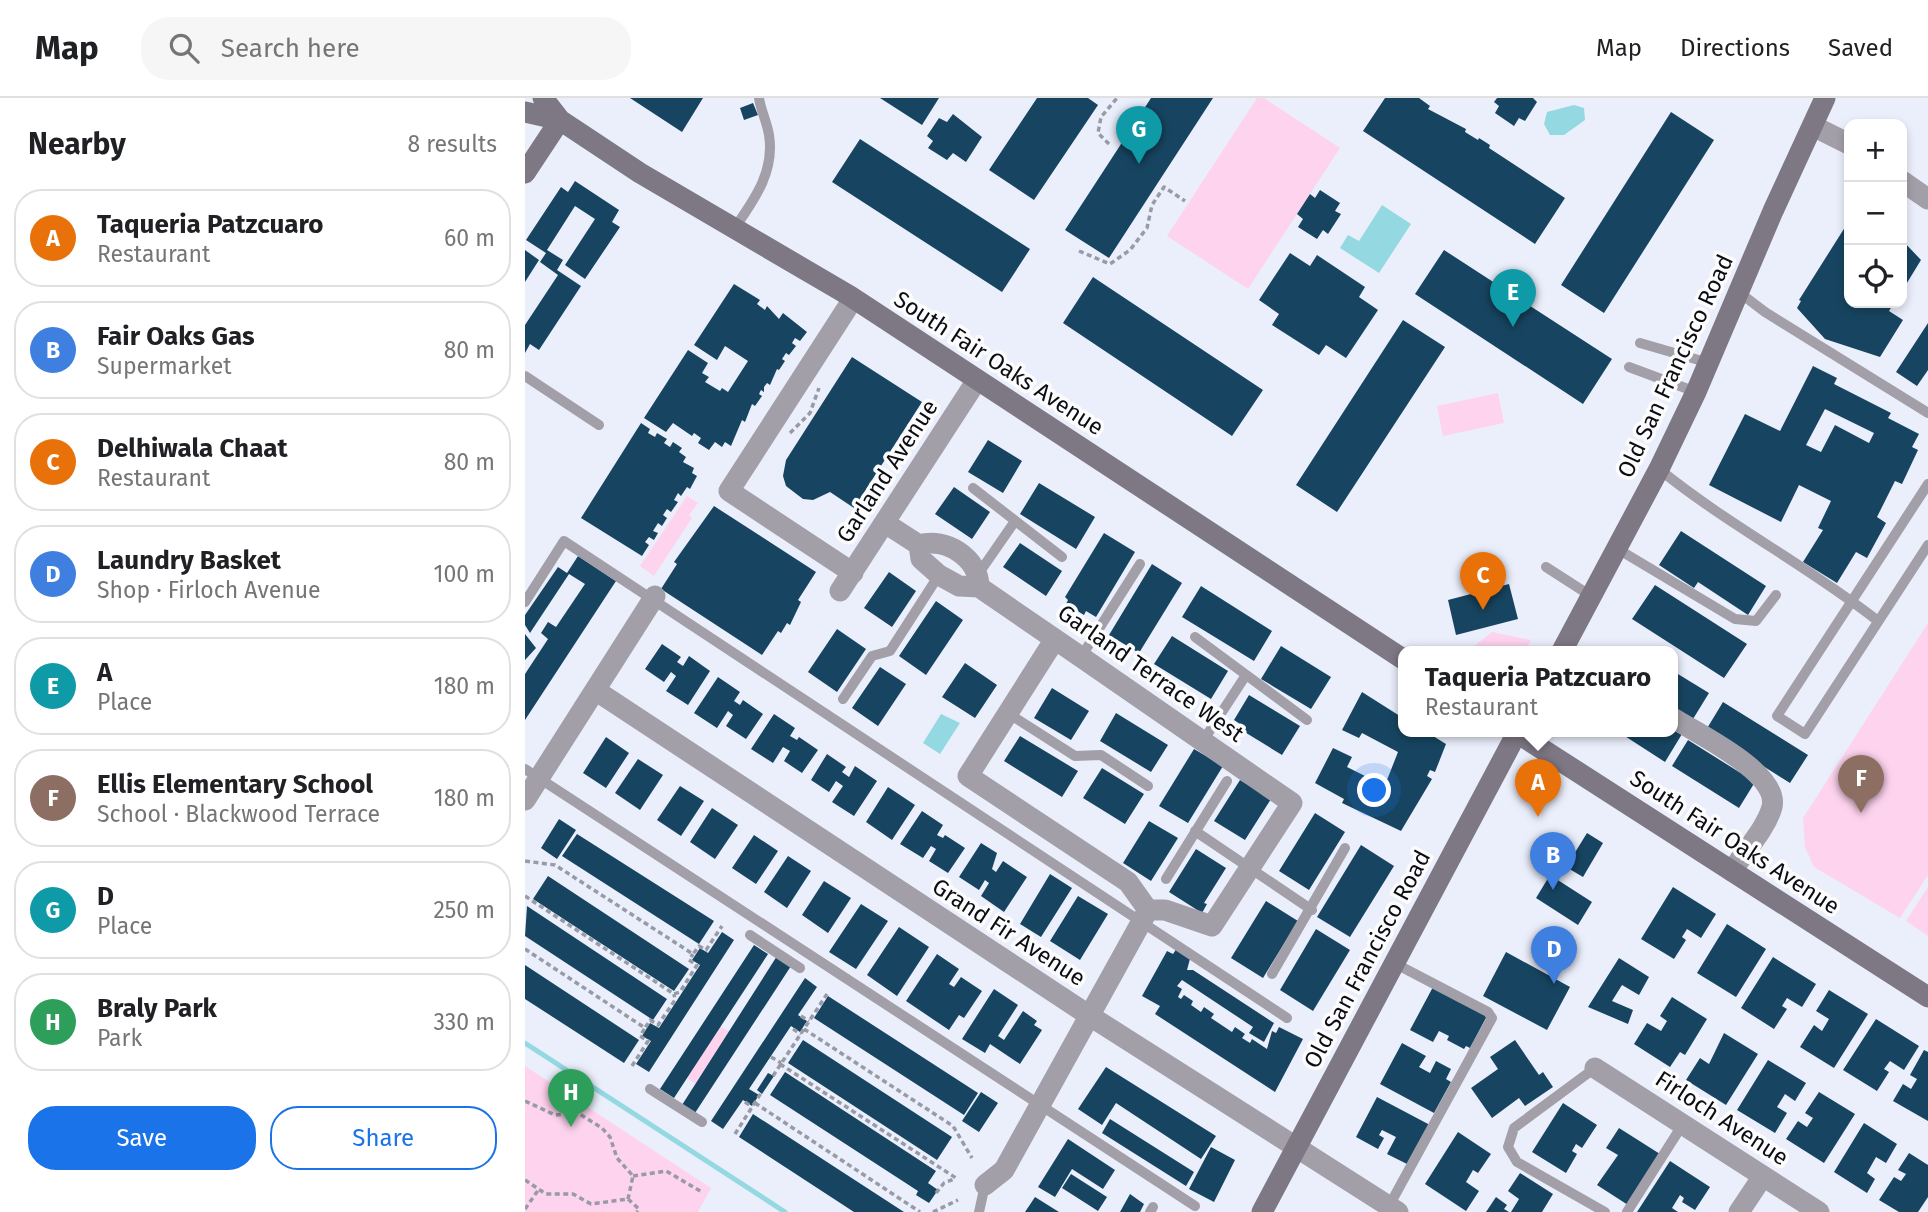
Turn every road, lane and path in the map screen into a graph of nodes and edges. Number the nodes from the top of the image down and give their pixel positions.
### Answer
1 (543, 98) edge
2 (759, 98) edge
3 (1117, 98) edge
4 (1825, 98) edge
5 (525, 112) edge
6 (560, 120) junction
7 (1813, 126) junction
8 (1844, 142) edge
9 (1109, 144) dead end
10 (525, 173) edge
11 (1904, 182) edge
12 (1926, 193) edge
13 (1185, 201) dead end
14 (734, 229) junction
15 (1079, 251) dead end
16 (1740, 293) junction
17 (853, 299) junction
18 (1640, 343) dead end
19 (1709, 363) junction
20 (1629, 367) dead end
21 (525, 376) edge
22 (977, 380) junction
23 (819, 381) dead end
24 (1696, 391) junction
25 (1923, 410) edge
26 (599, 425) dead end
27 (786, 435) dead end
28 (1660, 468) junction
29 (1928, 484) edge
30 (973, 488) dead end
31 (1015, 521) junction
32 (885, 523) junction
33 (919, 545) junction
34 (1928, 545) edge
35 (1616, 548) junction
36 (1062, 558) dead end
37 (1140, 564) dead end
38 (1546, 567) dead end
39 (853, 573) junction
40 (939, 575) junction
41 (979, 580) junction
42 (840, 591) dead end
43 (1776, 595) dead end
44 (1591, 596) junction
45 (653, 598) junction
46 (1851, 600) junction
47 (525, 602) edge
48 (1878, 621) junction
49 (1195, 637) dead end
50 (1055, 639) junction
51 (1565, 646) edge
52 (1398, 656) edge
53 (1081, 657) junction
54 (1246, 675) junction
55 (595, 690) junction
56 (843, 699) dead end
57 (1006, 712) junction
58 (1307, 720) dead end
59 (1678, 721) edge
60 (1513, 737) edge
61 (1524, 737) edge
62 (1203, 741) junction
63 (532, 773) edge
64 (1227, 781) dead end
65 (1148, 786) dead end
66 (525, 800) edge
67 (1195, 831) junction
68 (1345, 848) dead end
69 (525, 861) edge
70 (1249, 868) junction
71 (1732, 871) junction
72 (1166, 879) dead end
73 (525, 896) edge
74 (1312, 910) junction
75 (1145, 916) junction
76 (722, 926) dead end
77 (750, 935) dead end
78 (525, 949) edge
79 (693, 954) junction
80 (1394, 963) junction
81 (800, 968) dead end
82 (1272, 974) dead end
83 (674, 994) junction
84 (827, 994) dead end
85 (1928, 997) edge
86 (801, 1016) dead end
87 (1090, 1016) junction
88 (1287, 1018) dead end
89 (809, 1021) junction
90 (645, 1028) junction
91 (793, 1029) dead end
92 (804, 1029) junction
93 (800, 1034) junction
94 (771, 1057) dead end
95 (781, 1064) junction
96 (632, 1066) dead end
97 (1595, 1069) joint
98 (773, 1076) dead end
99 (650, 1089) dead end
100 (761, 1093) dead end
101 (525, 1101) edge
102 (745, 1102) dead end
103 (753, 1105) junction
104 (1040, 1106) junction
105 (702, 1122) dead end
106 (1683, 1124) junction
107 (735, 1134) dead end
108 (1298, 1148) junction
109 (972, 1158) dead end
110 (632, 1176) junction
111 (1763, 1176) junction
112 (525, 1180) edge
113 (985, 1185) joint
114 (539, 1189) junction
115 (702, 1192) dead end
116 (936, 1193) dead end
117 (628, 1199) junction
118 (958, 1200) dead end
119 (1195, 1206) dead end
120 (525, 1209) edge
121 (1394, 1209) edge
122 (637, 1212) edge
123 (921, 1212) edge
124 (933, 1212) edge
125 (978, 1212) edge
126 (1262, 1212) edge
127 (1605, 1212) edge
128 (1627, 1212) edge
129 (1739, 1212) edge
130 (1819, 1212) edge

1 - 6 main road, South Fair Oaks Avenue
2 - 14 lane
3 - 9 path
4 - 7 main road, Old San Francisco Road
5 - 6 main road, South Fair Oaks Avenue
6 - 10 main road
6 - 14 main road, South Fair Oaks Avenue
7 - 8 street
7 - 16 main road, Old San Francisco Road
11 - 12 street
13 - 15 path
14 - 17 main road, South Fair Oaks Avenue
16 - 19 main road, Old San Francisco Road
16 - 25 lane
17 - 22 main road, South Fair Oaks Avenue
17 - 39 street
18 - 19 lane
19 - 24 main road, Old San Francisco Road
20 - 24 lane
21 - 26 lane
22 - 32 street, Garland Avenue
22 - 52 main road, South Fair Oaks Avenue
23 - 27 path
24 - 28 main road, Old San Francisco Road
28 - 35 main road, Old San Francisco Road
28 - 46 lane
29 - 46 lane
30 - 31 lane
31 - 36 lane
31 - 41 lane
32 - 33 street, Garland Terrace West
32 - 39 street, Garland Avenue
33 - 40 street, Garland Terrace West
33 - 41 street, Garland Terrace West
34 - 48 lane
35 - 43 lane
35 - 44 main road, Old San Francisco Road
37 - 53 lane
38 - 44 lane
39 - 42 street, Garland Avenue
40 - 41 street, Garland Terrace West
40 - 56 lane
41 - 50 street, Garland Terrace West
44 - 51 main road, Old San Francisco Road
45 - 47 lane
45 - 55 street
45 - 75 lane
46 - 48 lane
46 - 48 lane
49 - 54 lane
50 - 53 street, Garland Terrace West
50 - 57 street
53 - 62 street, Garland Terrace West
54 - 58 lane
54 - 62 lane
55 - 63 street
55 - 87 street, Grand Fir Avenue
57 - 65 lane
57 - 75 street
59 - 71 street
60 - 80 main road, Old San Francisco Road
61 - 71 main road, South Fair Oaks Avenue
62 - 70 street, Garland Terrace West
63 - 66 street
63 - 104 lane
64 - 67 lane
67 - 70 lane
67 - 72 lane
68 - 74 lane
69 - 79 path
70 - 74 lane
70 - 75 street
71 - 85 main road, South Fair Oaks Avenue
73 - 83 path
74 - 82 lane
75 - 87 street
75 - 88 lane
76 - 79 path
77 - 81 lane
78 - 90 path
79 - 83 path
80 - 108 main road, Old San Francisco Road
80 - 121 lane
83 - 90 path
84 - 89 path
86 - 89 path
87 - 104 street
87 - 108 street, Grand Fir Avenue
89 - 92 path
90 - 96 path
91 - 93 path
92 - 93 path
92 - 109 path
93 - 95 path
94 - 95 path
95 - 98 path
95 - 116 path
97 - 106 street, Firloch Avenue
97 - 127 lane
99 - 105 lane
100 - 103 path
101 - 110 path
102 - 103 path
103 - 107 path
103 - 123 path
104 - 113 street
104 - 119 lane
106 - 111 street, Firloch Avenue
106 - 128 lane
108 - 121 street, Grand Fir Avenue
108 - 126 main road, Old San Francisco Road
110 - 115 path
110 - 117 path
111 - 129 street
111 - 130 street, Firloch Avenue
112 - 114 path
113 - 125 lane
114 - 117 path
114 - 120 path
117 - 122 path
118 - 124 path

